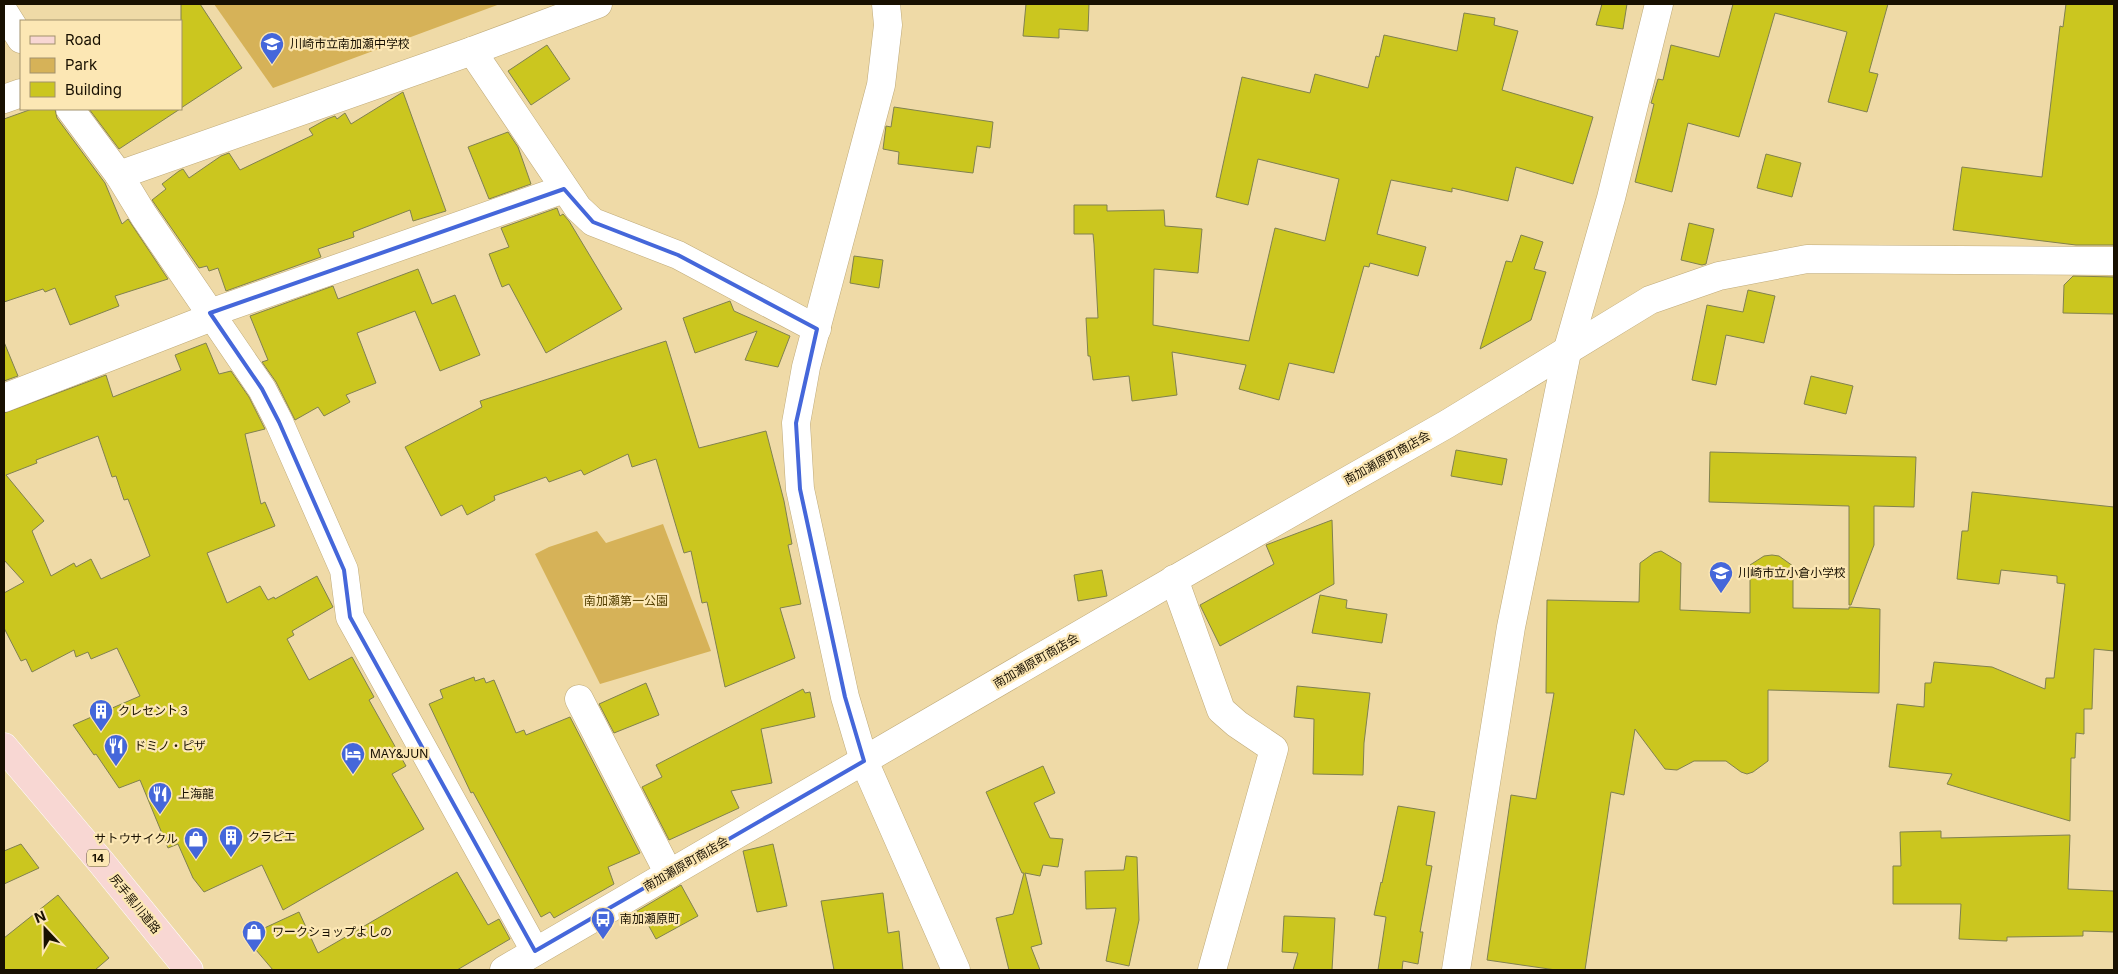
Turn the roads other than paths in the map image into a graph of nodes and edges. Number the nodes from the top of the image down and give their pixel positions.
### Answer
1 (598, 4) edge
2 (886, 4) edge
3 (1658, 4) edge
4 (4, 12) edge
5 (20, 37) edge
6 (472, 51) junction
7 (20, 93) edge
8 (4, 99) edge
9 (71, 110) edge
10 (119, 175) junction
11 (564, 189) junction
12 (2114, 261) edge
13 (211, 315) junction
14 (817, 329) junction
15 (1567, 352) junction
16 (4, 398) edge
17 (1174, 579) junction
18 (579, 699) dead end
19 (4, 747) edge
20 (864, 761) junction
21 (668, 874) junction
22 (535, 951) junction
23 (189, 970) edge
24 (504, 970) edge
25 (956, 970) edge
26 (1212, 970) edge
27 (1456, 970) edge

1 - 6 street
2 - 14 street
3 - 15 street
4 - 5 street
6 - 10 street
6 - 11 street
7 - 8 street
9 - 10 street
10 - 13 street
11 - 13 street
11 - 14 street
12 - 15 street, 南加瀬原町商店会
13 - 16 street
13 - 22 street
14 - 20 street
15 - 17 street, 南加瀬原町商店会
15 - 27 street
17 - 20 street, 南加瀬原町商店会
17 - 26 street
18 - 21 street
19 - 23 main road, 尻手黒川道路 / 14
20 - 21 street, 南加瀬原町商店会
20 - 25 street
21 - 22 street, 南加瀬原町商店会
22 - 24 street, 南加瀬原町商店会

